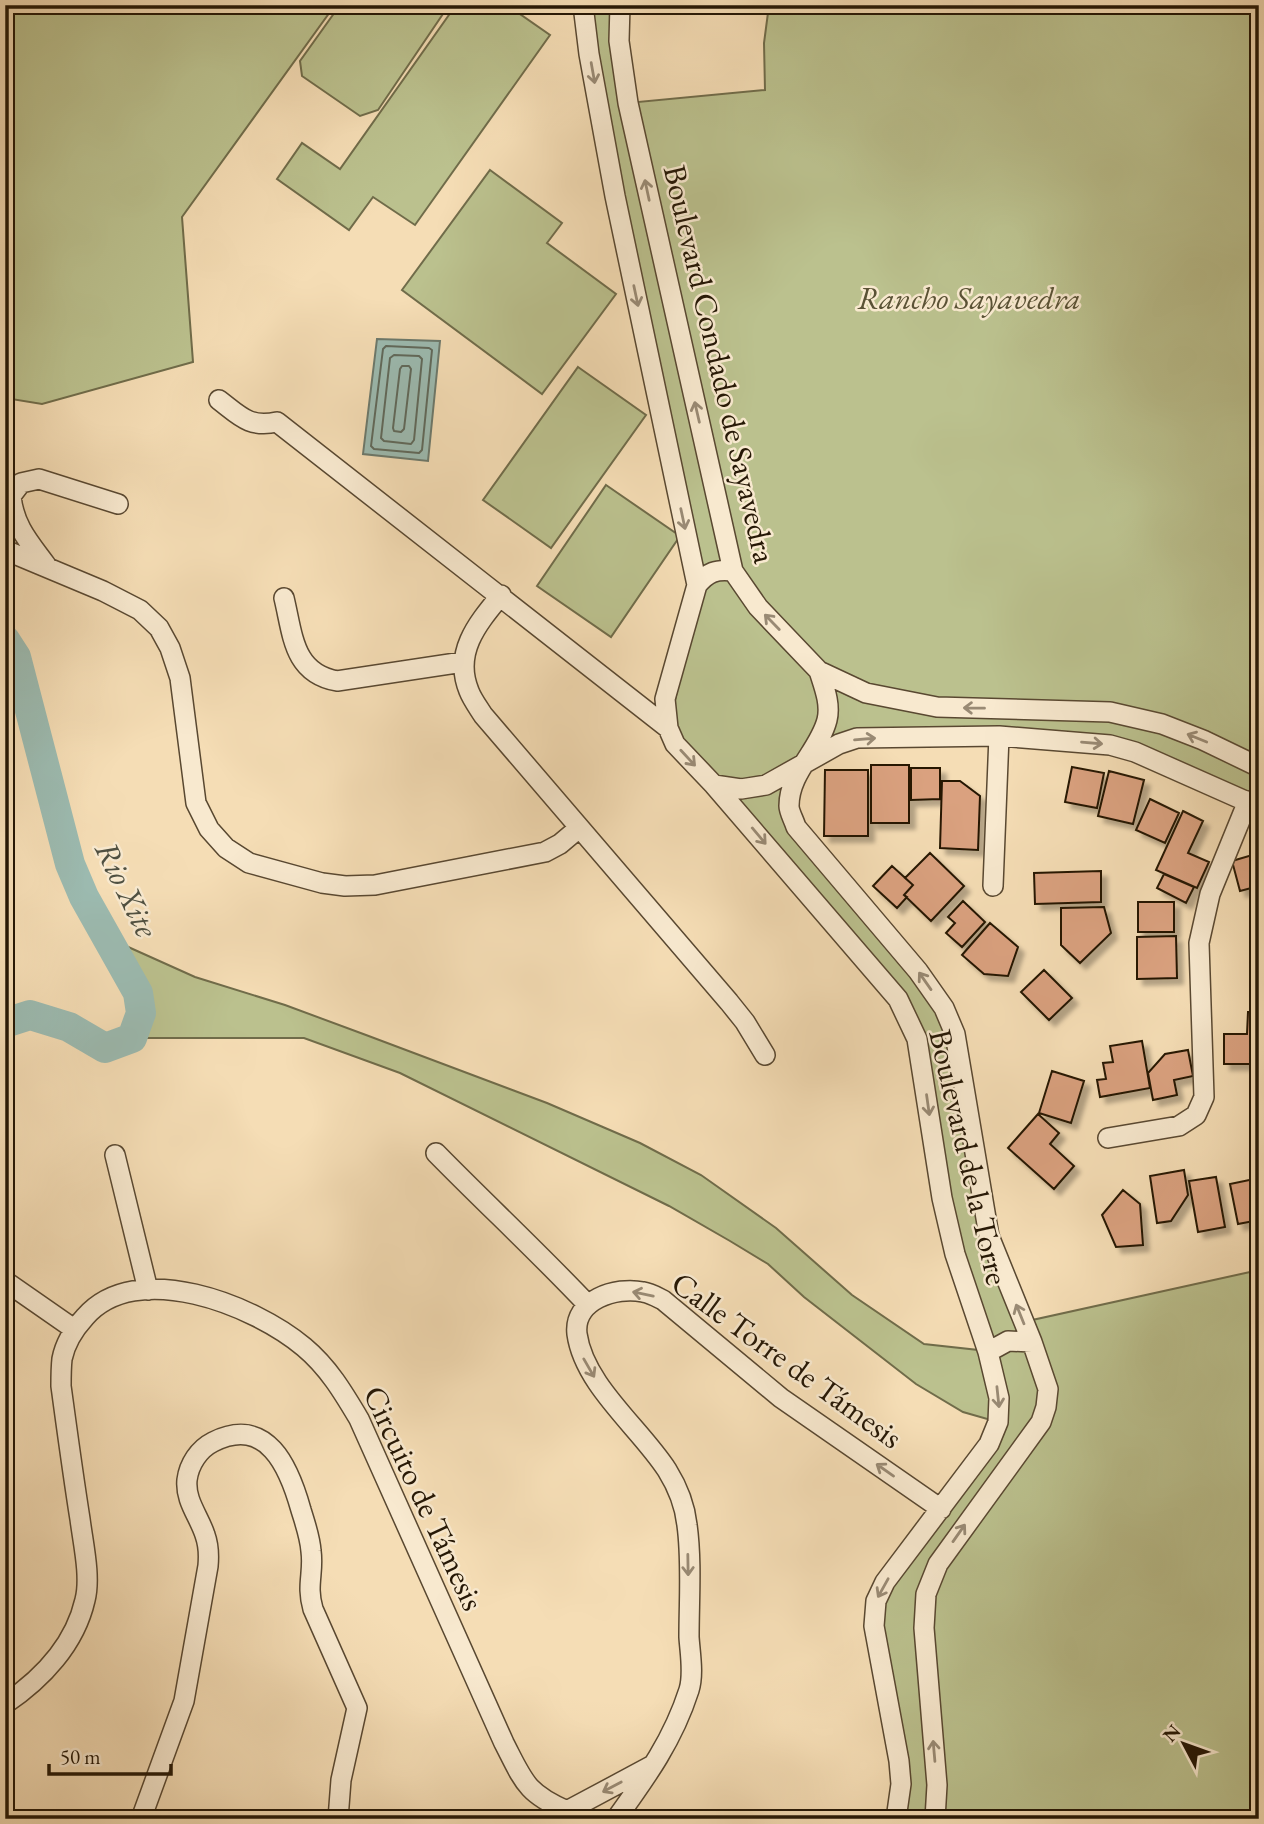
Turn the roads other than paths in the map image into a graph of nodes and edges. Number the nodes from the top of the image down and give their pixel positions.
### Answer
1 (583, 5) edge
2 (620, 5) edge
3 (219, 400) dead end
4 (118, 504) dead end
5 (5, 550) edge
6 (48, 568) junction
7 (733, 571) junction
8 (696, 585) junction
9 (501, 596) junction
10 (284, 598) dead end
11 (463, 663) junction
12 (819, 671) junction
13 (668, 728) junction
14 (999, 736) junction
15 (802, 764) junction
16 (1259, 767) edge
17 (714, 785) junction
18 (1253, 804) edge
19 (579, 828) junction
20 (993, 886) dead end
21 (765, 1055) dead end
22 (1108, 1138) dead end
23 (436, 1153) dead end
24 (115, 1155) dead end
25 (5, 1282) edge
26 (148, 1290) junction
27 (587, 1304) junction
28 (74, 1329) junction
29 (1032, 1342) junction
30 (988, 1352) junction
31 (941, 1509) junction
32 (5, 1704) edge
33 (657, 1763) junction
34 (569, 1815) edge
35 (141, 1819) edge
36 (338, 1819) edge
37 (616, 1819) edge
38 (896, 1819) edge
39 (934, 1819) edge

1 -> 8 street, Boulevard Condado de Sayavedra
7 -> 2 street, Boulevard Condado de Sayavedra
3 - 9 street
4 - 6 street
5 - 6 street
6 - 19 street
7 - 8 street
12 -> 7 street, Boulevard Condado de Sayavedra
8 - 13 street, Boulevard Condado de Sayavedra
9 - 11 street
9 - 13 street
10 - 11 street
11 - 19 street
12 - 15 street
16 -> 12 street, Boulevard Condado de Sayavedra
13 -> 17 street
15 -> 14 street
14 -> 18 street
14 - 20 street
15 - 17 street
29 -> 15 street, Boulevard de la Torre
17 -> 30 street, Boulevard de la Torre
18 - 22 street
19 - 21 street
23 - 27 street
24 - 26 street
25 - 28 street
26 - 28 street, Circuito de Támesis
26 - 34 street, Circuito de Támesis
31 -> 27 street, Calle Torre de Támesis
27 -> 33 street
28 - 32 street, Circuito de Támesis
29 - 30 street
39 -> 29 street, Boulevard de la Torre
30 -> 31 street, Boulevard de la Torre
31 -> 38 street, Boulevard de la Torre
33 -> 34 street
33 - 37 street
35 - 36 street

